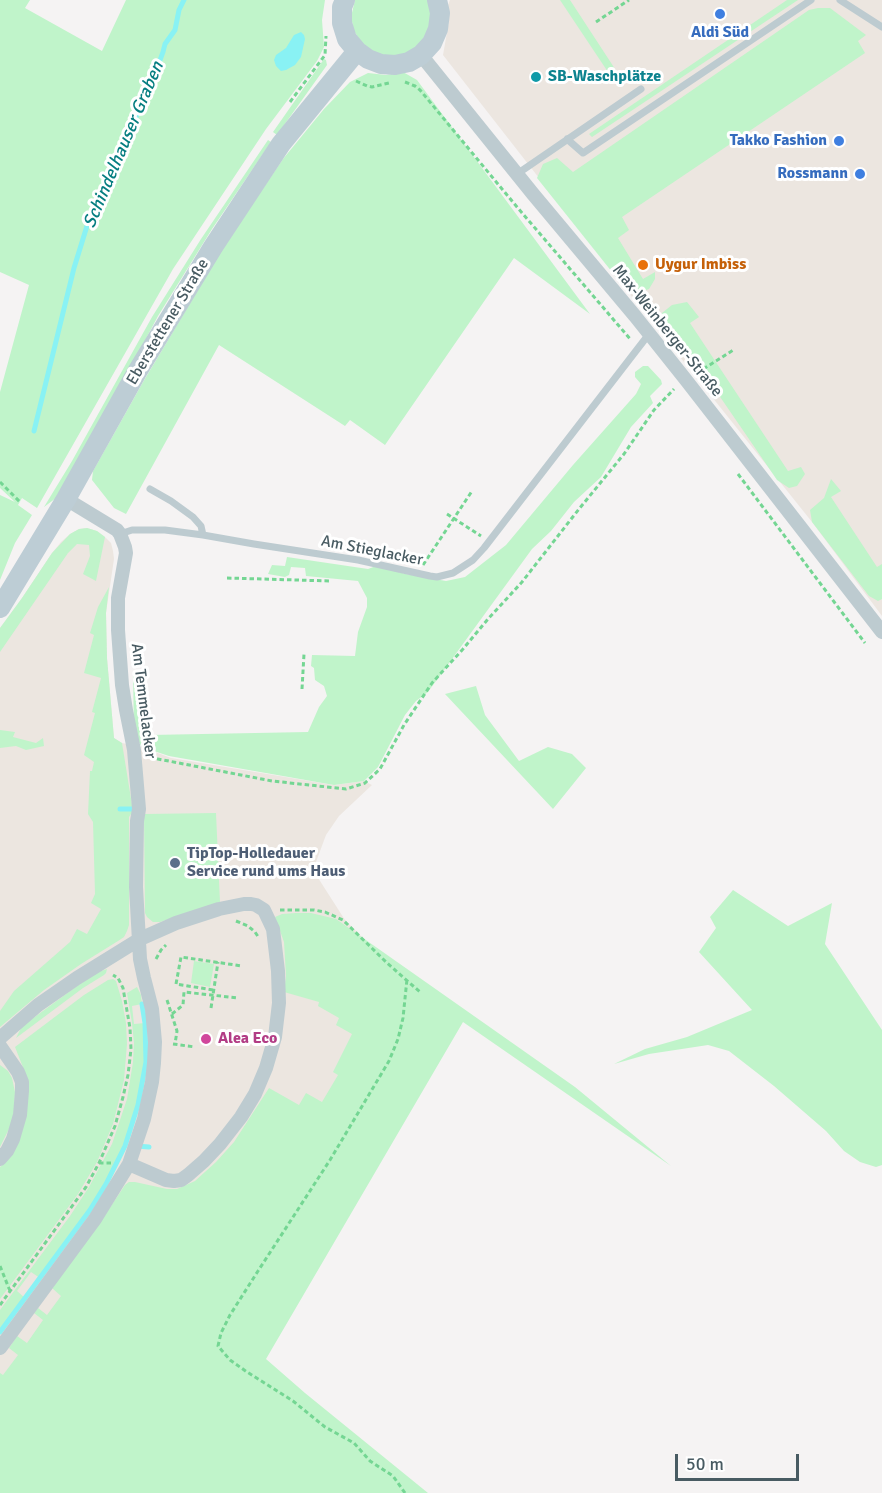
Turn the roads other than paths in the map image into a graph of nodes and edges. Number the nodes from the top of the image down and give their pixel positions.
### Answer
1 (345, 0) edge
2 (437, 0) edge
3 (811, 0) edge
4 (840, 0) edge
5 (882, 27) edge
6 (357, 51) junction
7 (421, 55) junction
8 (641, 89) dead end
9 (567, 139) junction
10 (517, 174) junction
11 (649, 334) junction
12 (150, 489) dead end
13 (66, 498) junction
14 (120, 534) junction
15 (203, 535) junction
16 (0, 608) edge
17 (882, 632) edge
18 (140, 939) junction
19 (0, 1038) edge
20 (0, 1046) edge
21 (0, 1159) edge
22 (129, 1164) junction
23 (0, 1348) edge

1 - 6 main road
2 - 7 main road
3 - 9 lane
4 - 5 lane
6 - 7 main road
6 - 13 main road, Eberstettener Straße
7 - 10 street, Max-Weinberger-Straße
8 - 9 lane
9 - 10 lane
10 - 11 street, Max-Weinberger-Straße
11 - 15 lane, Am Stieglacker
11 - 17 street, Max-Weinberger-Straße
12 - 15 lane
13 - 14 street
13 - 16 main road, Eberstettener Straße
14 - 15 lane, Am Stieglacker
14 - 18 street, Am Temmelacker
18 - 19 street
18 - 22 street, Am Temmelacker
18 - 22 street
20 - 21 street
22 - 23 street, Am Temmelacker

